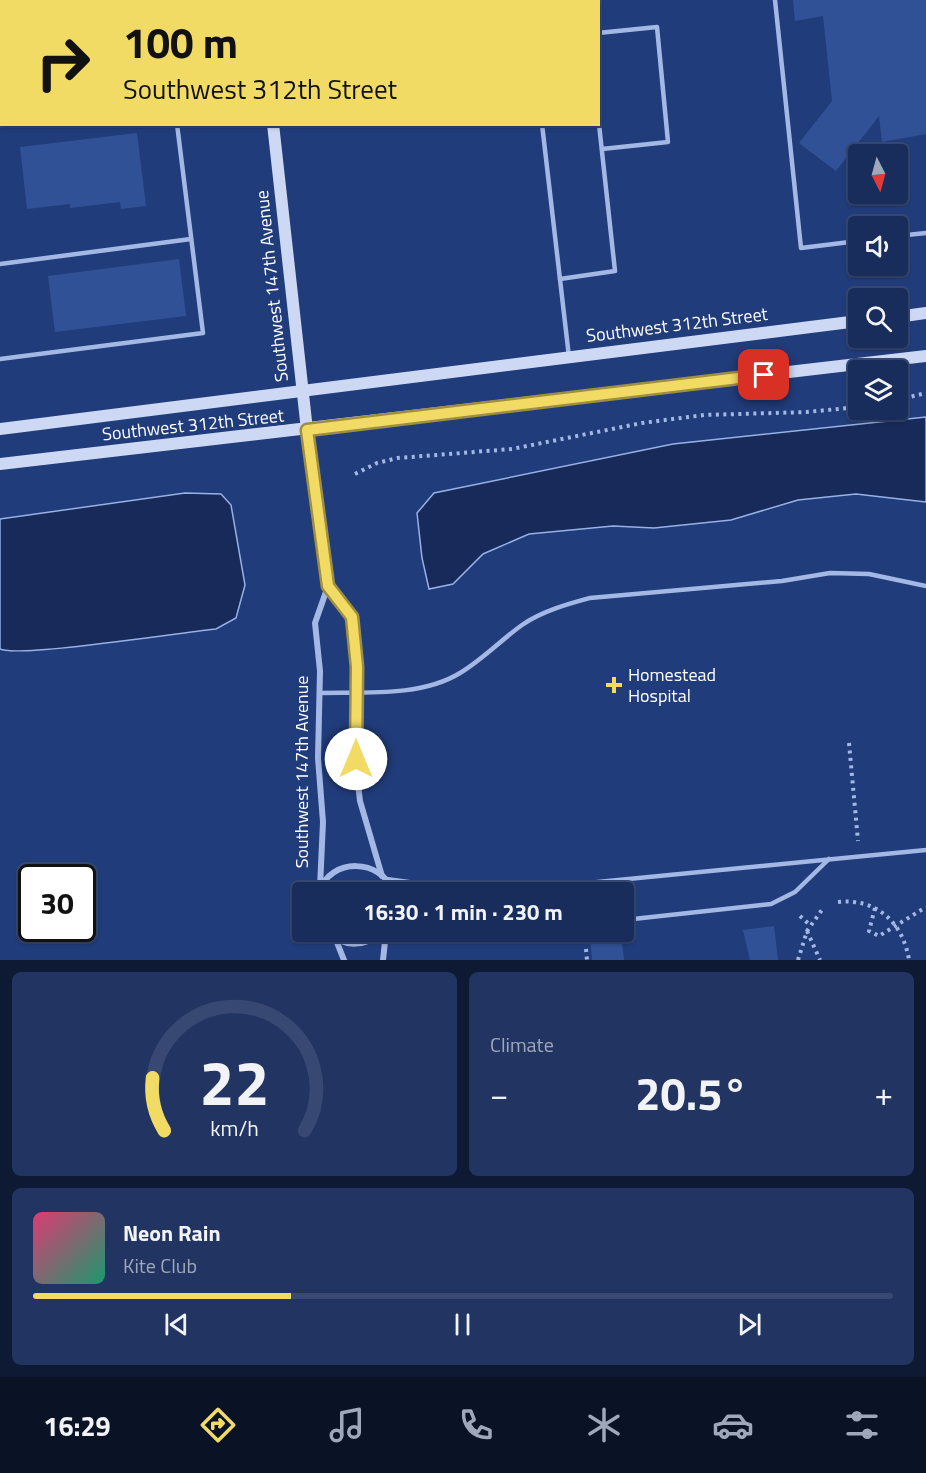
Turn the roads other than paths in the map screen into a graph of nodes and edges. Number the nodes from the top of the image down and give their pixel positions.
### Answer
1 (775, 0) edge
2 (600, 33) edge
3 (177, 126) edge
4 (273, 126) edge
5 (542, 126) edge
6 (599, 126) edge
7 (602, 149) junction
8 (926, 233) edge
9 (908, 235) edge
10 (191, 239) junction
11 (848, 242) edge
12 (0, 264) edge
13 (560, 279) junction
14 (926, 313) edge
15 (908, 315) edge
16 (848, 322) edge
17 (926, 356) edge
18 (569, 357) junction
19 (0, 359) edge
20 (302, 390) junction
21 (0, 429) edge
22 (307, 430) junction
23 (0, 464) edge
24 (328, 586) junction
25 (926, 586) edge
26 (357, 692) junction
27 (320, 693) junction
28 (926, 850) edge
29 (829, 859) junction
30 (384, 877) junction
31 (319, 882) edge
32 (326, 882) edge
33 (387, 882) edge
34 (416, 882) edge
35 (604, 882) edge
36 (634, 919) edge
37 (337, 942) edge
38 (348, 942) edge
39 (369, 942) edge
40 (384, 942) edge
41 (344, 960) edge
42 (383, 960) edge

1 - 11 lane
2 - 7 lane
3 - 10 lane
4 - 20 main road, Southwest 147th Avenue
5 - 13 lane
6 - 7 lane
7 - 13 lane
8 - 9 lane
10 - 12 lane
10 - 19 lane
13 - 18 lane
14 - 15 main road
16 - 18 main road, Southwest 312th Street
17 - 22 main road, Southwest 312th Street
18 - 20 main road, Southwest 312th Street
20 - 21 main road, Southwest 312th Street
20 - 22 main road, Southwest 147th Avenue
22 - 23 main road, Southwest 312th Street
22 - 24 street, Southwest 147th Avenue
24 - 26 street
24 - 27 street, Southwest 147th Avenue
25 - 26 lane
26 - 27 lane
26 - 30 street
27 - 31 street, Southwest 147th Avenue
28 - 29 lane
29 - 35 lane
29 - 36 lane
30 - 32 street
30 - 33 street
30 - 34 lane
37 - 41 street
38 - 39 street
40 - 42 street

